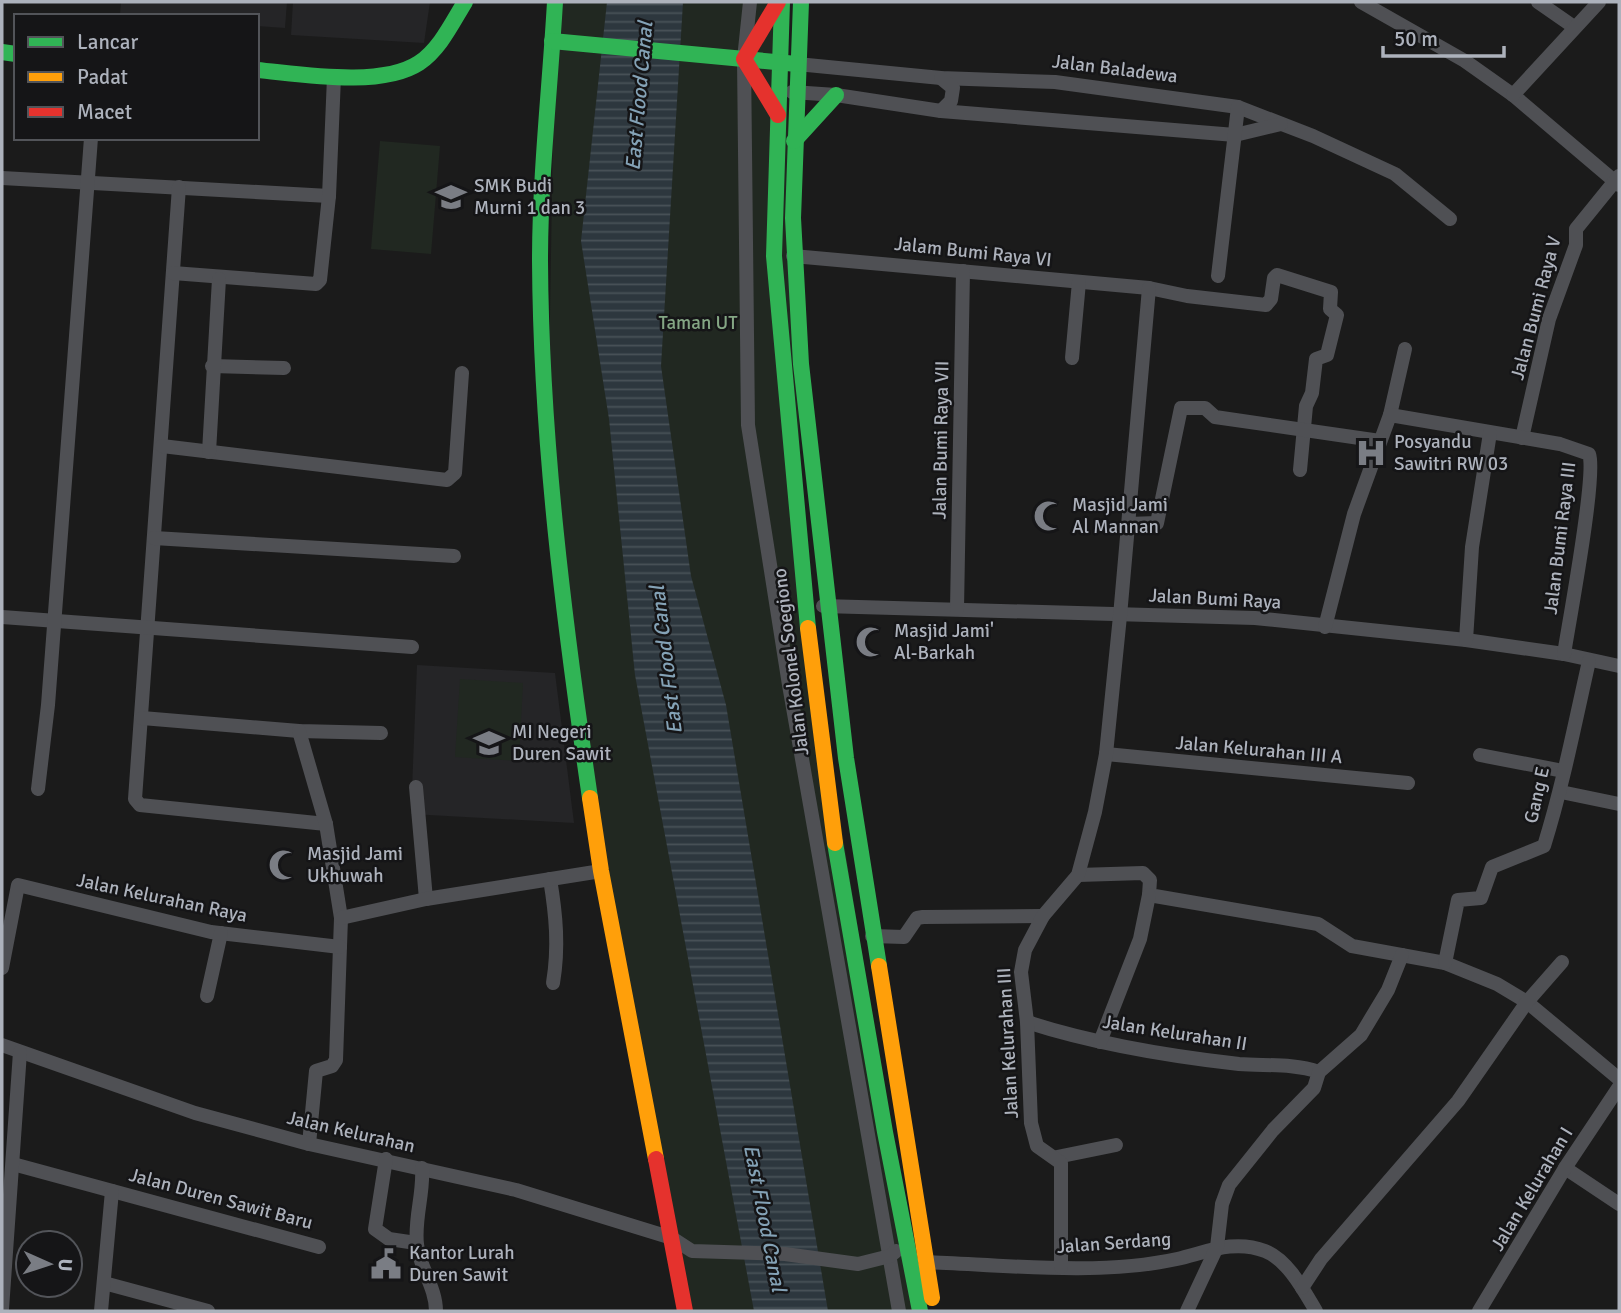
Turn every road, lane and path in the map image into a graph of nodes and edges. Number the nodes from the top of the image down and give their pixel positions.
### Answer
1 (465, 2) edge
2 (555, 2) edge
3 (750, 2) edge
4 (780, 2) edge
5 (802, 2) edge
6 (1361, 2) edge
7 (1538, 2) edge
8 (1599, 2) edge
9 (1574, 27) junction
10 (556, 42) junction
11 (741, 58) junction
12 (779, 62) junction
13 (797, 64) junction
14 (259, 70) edge
15 (334, 77) junction
16 (941, 78) junction
17 (779, 88) junction
18 (796, 93) junction
19 (836, 95) junction
20 (1513, 95) junction
21 (1238, 107) junction
22 (941, 111) junction
23 (779, 117) junction
24 (1281, 124) junction
25 (1235, 135) junction
26 (91, 140) edge
27 (794, 141) junction
28 (2, 178) edge
29 (1618, 181) edge
30 (89, 184) junction
31 (179, 187) junction
32 (329, 196) junction
33 (1450, 219) dead end
34 (793, 256) junction
35 (963, 271) junction
36 (173, 273) junction
37 (1218, 276) dead end
38 (219, 279) junction
39 (1079, 282) junction
40 (1149, 288) junction
41 (1405, 349) dead end
42 (1072, 358) dead end
43 (212, 366) junction
44 (284, 368) dead end
45 (462, 373) dead end
46 (1390, 415) junction
47 (1304, 431) junction
48 (1490, 433) junction
49 (1522, 438) junction
50 (1380, 441) junction
51 (162, 446) junction
52 (209, 452) junction
53 (1300, 470) dead end
54 (1128, 524) junction
55 (154, 538) junction
56 (454, 556) dead end
57 (830, 605) junction
58 (806, 608) junction
59 (957, 609) junction
60 (1120, 616) junction
61 (2, 617) edge
62 (53, 619) junction
63 (148, 626) junction
64 (1325, 627) junction
65 (1466, 640) junction
66 (412, 647) dead end
67 (1564, 654) junction
68 (1589, 661) junction
69 (1619, 666) edge
70 (142, 718) junction
71 (299, 731) junction
72 (381, 733) dead end
73 (1106, 754) junction
74 (1480, 755) dead end
75 (1563, 771) junction
76 (1408, 783) dead end
77 (416, 787) dead end
78 (38, 789) dead end
79 (1561, 792) junction
80 (1619, 804) edge
81 (326, 824) junction
82 (601, 871) junction
83 (1078, 875) junction
84 (550, 879) junction
85 (1149, 895) junction
86 (426, 900) junction
87 (1043, 916) junction
88 (341, 918) junction
89 (221, 933) junction
90 (872, 936) junction
91 (340, 947) junction
92 (1402, 955) junction
93 (1562, 962) dead end
94 (1445, 963) junction
95 (2, 968) edge
96 (553, 983) dead end
97 (207, 996) dead end
98 (1527, 1002) junction
99 (1027, 1022) junction
100 (1100, 1042) junction
101 (2, 1045) edge
102 (20, 1052) junction
103 (1319, 1072) junction
104 (1619, 1079) edge
105 (1619, 1087) edge
106 (309, 1144) junction
107 (1116, 1144) dead end
108 (1056, 1157) junction
109 (386, 1159) junction
110 (13, 1164) junction
111 (422, 1168) junction
112 (1565, 1168) junction
113 (111, 1191) junction
114 (1619, 1204) edge
115 (672, 1238) junction
116 (907, 1241) junction
117 (416, 1243) junction
118 (319, 1247) dead end
119 (1217, 1247) junction
120 (890, 1256) junction
121 (918, 1265) junction
122 (1061, 1267) junction
123 (103, 1283) junction
124 (1302, 1288) junction
125 (2, 1309) edge
126 (189, 1309) edge
127 (101, 1311) edge
128 (208, 1311) edge
129 (436, 1311) edge
130 (685, 1311) edge
131 (899, 1311) edge
132 (920, 1311) edge
133 (934, 1311) edge
134 (1187, 1311) edge
135 (1316, 1311) edge
136 (1479, 1311) edge

1 - 15 main road
2 - 10 main road
3 - 11 street
4 - 11 main road
4 - 12 main road, Jalan Kolonel Soegiono
5 - 13 main road, Jalan Kolonel Soegiono
6 - 20 street
7 - 9 street
8 - 9 street
9 - 20 street
10 - 11 main road, Jalan Baladewa
10 - 82 main road
11 - 12 main road, Jalan Baladewa
11 - 23 main road
11 - 120 street
12 - 13 main road, Jalan Baladewa
12 - 17 main road, Jalan Kolonel Soegiono
13 - 16 street, Jalan Baladewa
13 - 18 main road, Jalan Kolonel Soegiono
14 - 15 main road
15 - 32 street
16 - 21 street, Jalan Baladewa
16 - 22 street
17 - 18 street
17 - 23 main road, Jalan Kolonel Soegiono
18 - 19 street
18 - 27 main road, Jalan Kolonel Soegiono
19 - 22 street
19 - 27 main road
20 - 29 street
21 - 24 street, Jalan Baladewa
21 - 25 street
22 - 25 street
23 - 58 main road, Jalan Kolonel Soegiono
24 - 25 street
24 - 33 street, Jalan Baladewa
25 - 37 street
26 - 30 street
27 - 34 main road, Jalan Kolonel Soegiono
28 - 30 street
29 - 49 street, Jalan Bumi Raya V
30 - 31 street
30 - 62 street
31 - 32 street
31 - 36 street
32 - 38 street
34 - 35 street, Jalam Bumi Raya VI
34 - 57 main road, Jalan Kolonel Soegiono
35 - 39 street, Jalam Bumi Raya VI
35 - 59 street, Jalan Bumi Raya VII
36 - 38 street
36 - 51 street
38 - 43 street
39 - 40 street, Jalam Bumi Raya VI
39 - 42 street
40 - 47 street, Jalam Bumi Raya VI
40 - 54 street
41 - 46 street
43 - 44 street
43 - 52 street
45 - 52 street
46 - 48 street
46 - 50 street
47 - 50 street
47 - 53 street
47 - 54 street
48 - 49 street
48 - 65 street
49 - 67 street, Jalan Bumi Raya III
50 - 64 street
51 - 52 street
51 - 55 street
54 - 60 street
55 - 56 street
55 - 63 street
57 - 58 street, Jalan Bumi Raya
57 - 59 street, Jalan Bumi Raya
57 - 90 main road, Jalan Kolonel Soegiono
58 - 116 main road, Jalan Kolonel Soegiono
59 - 60 street, Jalan Bumi Raya
60 - 64 street, Jalan Bumi Raya
60 - 73 street, Jalan Kelurahan III
61 - 62 street
62 - 63 street
62 - 78 street
63 - 66 street
63 - 70 street
64 - 65 street, Jalan Bumi Raya
65 - 67 street, Jalan Bumi Raya
67 - 68 street, Jalan Bumi Raya
68 - 69 street, Jalan Bumi Raya
68 - 75 street, Gang E
70 - 71 street
70 - 81 street
71 - 72 street
71 - 81 street
73 - 76 street, Jalan Kelurahan III A
73 - 83 street, Jalan Kelurahan III
74 - 75 street
75 - 79 street, Gang E
77 - 86 street
79 - 80 street
79 - 94 street, Gang E
81 - 88 street
82 - 84 street
82 - 115 main road
83 - 85 street
83 - 87 street, Jalan Kelurahan III
84 - 86 street
84 - 96 street
85 - 92 street
85 - 100 street
86 - 88 street
87 - 90 street
87 - 99 street, Jalan Kelurahan III
88 - 91 street
89 - 91 street, Jalan Kelurahan Raya
89 - 95 street, Jalan Kelurahan Raya
89 - 97 street
90 - 121 main road, Jalan Kolonel Soegiono
91 - 106 street
92 - 94 street
92 - 103 street
93 - 98 street
94 - 98 street
98 - 104 street
98 - 124 street
99 - 100 street, Jalan Kelurahan II
99 - 108 street, Jalan Kelurahan III
100 - 103 street, Jalan Kelurahan II
101 - 102 street, Jalan Kelurahan
102 - 106 street, Jalan Kelurahan
102 - 110 street
103 - 119 street
105 - 112 street, Jalan Kelurahan I
106 - 109 street, Jalan Kelurahan
107 - 108 street
108 - 122 street
109 - 111 street, Jalan Kelurahan
109 - 117 street
110 - 113 street, Jalan Duren Sawit Baru
110 - 125 street
111 - 115 street, Jalan Kelurahan
111 - 117 street
112 - 114 street
112 - 136 street, Jalan Kelurahan I
113 - 118 street, Jalan Duren Sawit Baru
113 - 123 street, Jalan Duren Sawit Baru
115 - 120 street, Jalan Kelurahan
115 - 130 main road
116 - 120 street
116 - 121 main road, Jalan Kolonel Soegiono
117 - 129 street
119 - 122 street, Jalan Serdang
119 - 124 street, Jalan Serdang
119 - 134 street
120 - 121 street
120 - 131 street
121 - 122 street, Jalan Serdang
121 - 132 main road, Jalan Kolonel Soegiono
121 - 133 main road, Jalan Kolonel Soegiono
123 - 126 street
123 - 127 street, Jalan Duren Sawit Baru
124 - 135 street, Jalan Serdang
126 - 128 street

